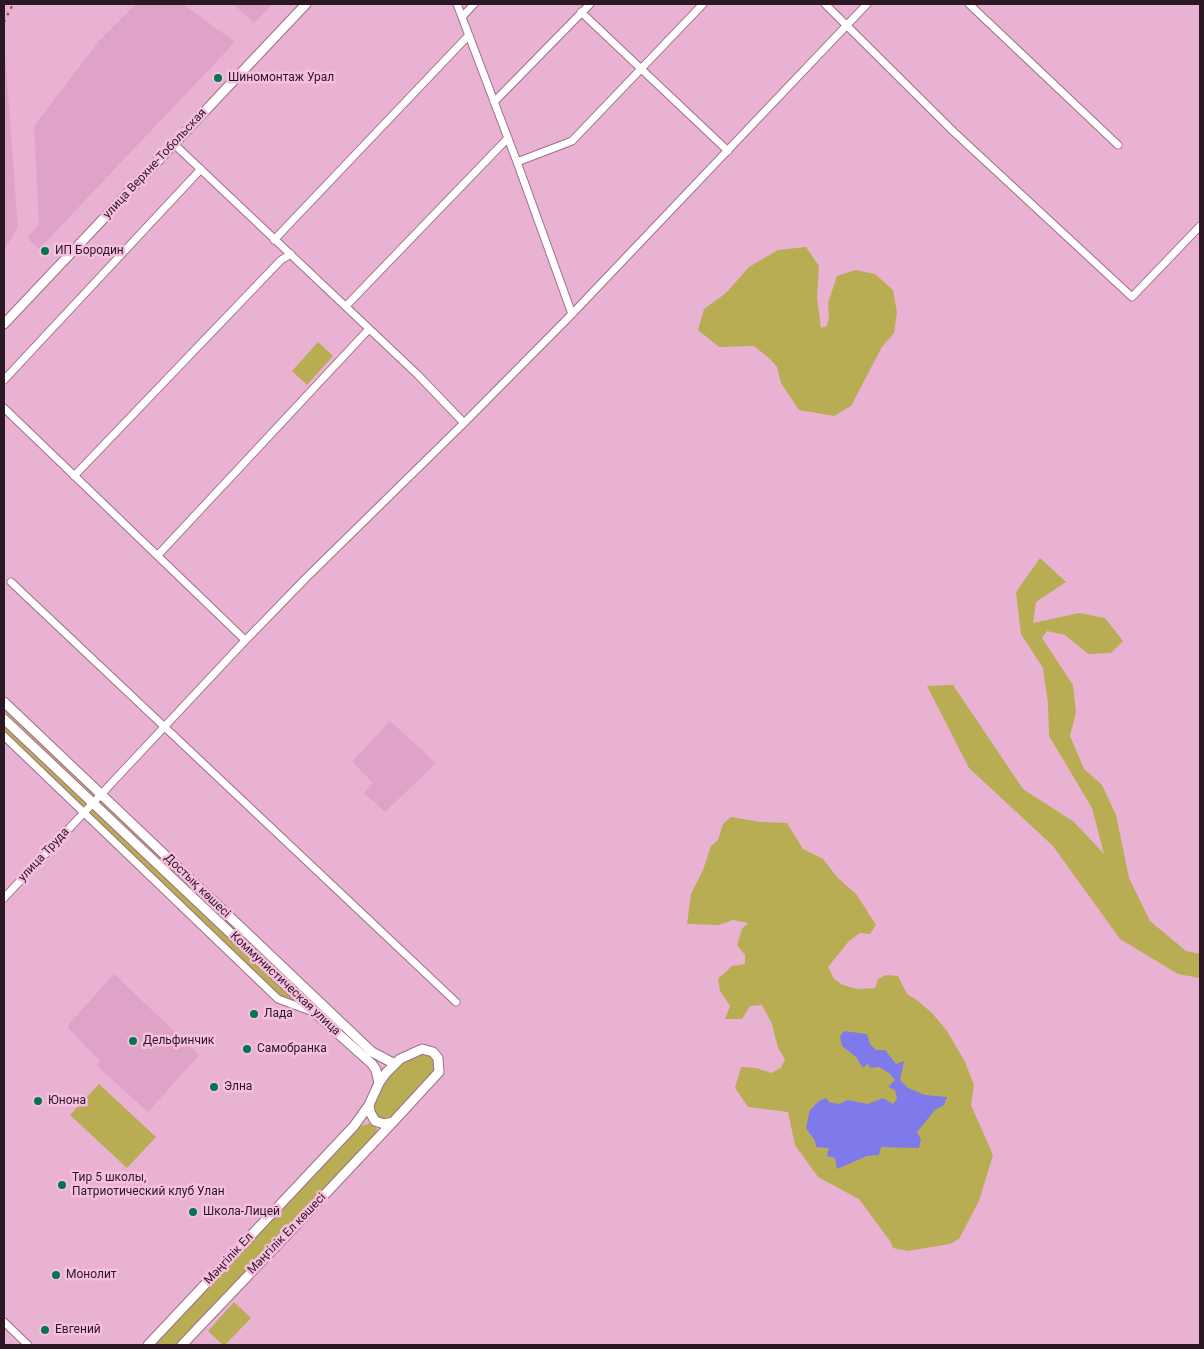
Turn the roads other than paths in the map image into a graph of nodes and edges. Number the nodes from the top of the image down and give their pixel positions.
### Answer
1 (306, 4) edge
2 (457, 4) edge
3 (474, 4) edge
4 (590, 4) edge
5 (703, 4) edge
6 (825, 4) edge
7 (867, 4) edge
8 (969, 4) edge
9 (581, 12) junction
10 (462, 17) junction
11 (847, 25) junction
12 (469, 35) junction
13 (642, 69) junction
14 (494, 102) junction
15 (508, 138) junction
16 (174, 144) junction
17 (1118, 145) dead end
18 (728, 150) junction
19 (517, 162) junction
20 (201, 169) junction
21 (1200, 226) edge
22 (274, 240) junction
23 (291, 254) junction
24 (346, 306) junction
25 (572, 314) junction
26 (4, 324) edge
27 (369, 329) junction
28 (4, 380) edge
29 (4, 408) edge
30 (464, 423) junction
31 (74, 476) junction
32 (158, 555) junction
33 (11, 582) dead end
34 (245, 640) junction
35 (4, 702) edge
36 (4, 718) edge
37 (163, 726) junction
38 (4, 736) edge
39 (101, 794) junction
40 (93, 803) junction
41 (84, 812) junction
42 (4, 898) edge
43 (456, 1002) dead end
44 (315, 1013) junction
45 (395, 1064) junction
46 (379, 1083) junction
47 (368, 1105) junction
48 (393, 1122) junction
49 (4, 1322) edge
50 (28, 1345) edge
51 (148, 1345) edge
52 (182, 1345) edge

1 - 16 street, улица Верхне-Тобольская
2 - 10 street
3 - 10 street
4 - 9 street
5 - 13 street
6 - 11 street
7 - 11 street, улица Труда
8 - 17 street
9 - 13 street
9 - 14 street
10 - 12 street
11 - 18 street, улица Труда
11 - 21 street
12 - 14 street
12 - 22 street
13 - 18 street
13 - 19 street
14 - 15 street
15 - 19 street
15 - 24 street
16 - 20 street
16 - 26 street, улица Верхне-Тобольская
18 - 25 street, улица Труда
19 - 25 street
20 - 22 street
20 - 28 street
22 - 23 street
23 - 24 street
23 - 31 street
24 - 27 street
25 - 30 street, улица Труда
27 - 30 street
27 - 32 street
29 - 31 street
30 - 34 street, улица Труда
31 - 32 street
32 - 34 street
33 - 37 street
34 - 37 street, улица Труда
35 - 39 street, Достық көшесі
36 - 40 street
37 - 39 street, улица Труда
37 - 43 street
38 - 41 street
39 - 40 street, улица Труда
39 - 45 street, Достық көшесі
40 - 41 street, улица Труда
40 - 44 street, Коммунистическая улица
41 - 42 street, улица Труда
41 - 44 street
44 - 46 street, Коммунистическая улица
45 - 46 street, Мәңгілік Ел көшесі
45 - 48 street, Мәңгілік Ел көшесі
46 - 47 street, Мәңгілік Ел көшесі
47 - 48 street
47 - 51 street, Мәңгілік Ел
48 - 52 street, Мәңгілік Ел көшесі
49 - 50 street

